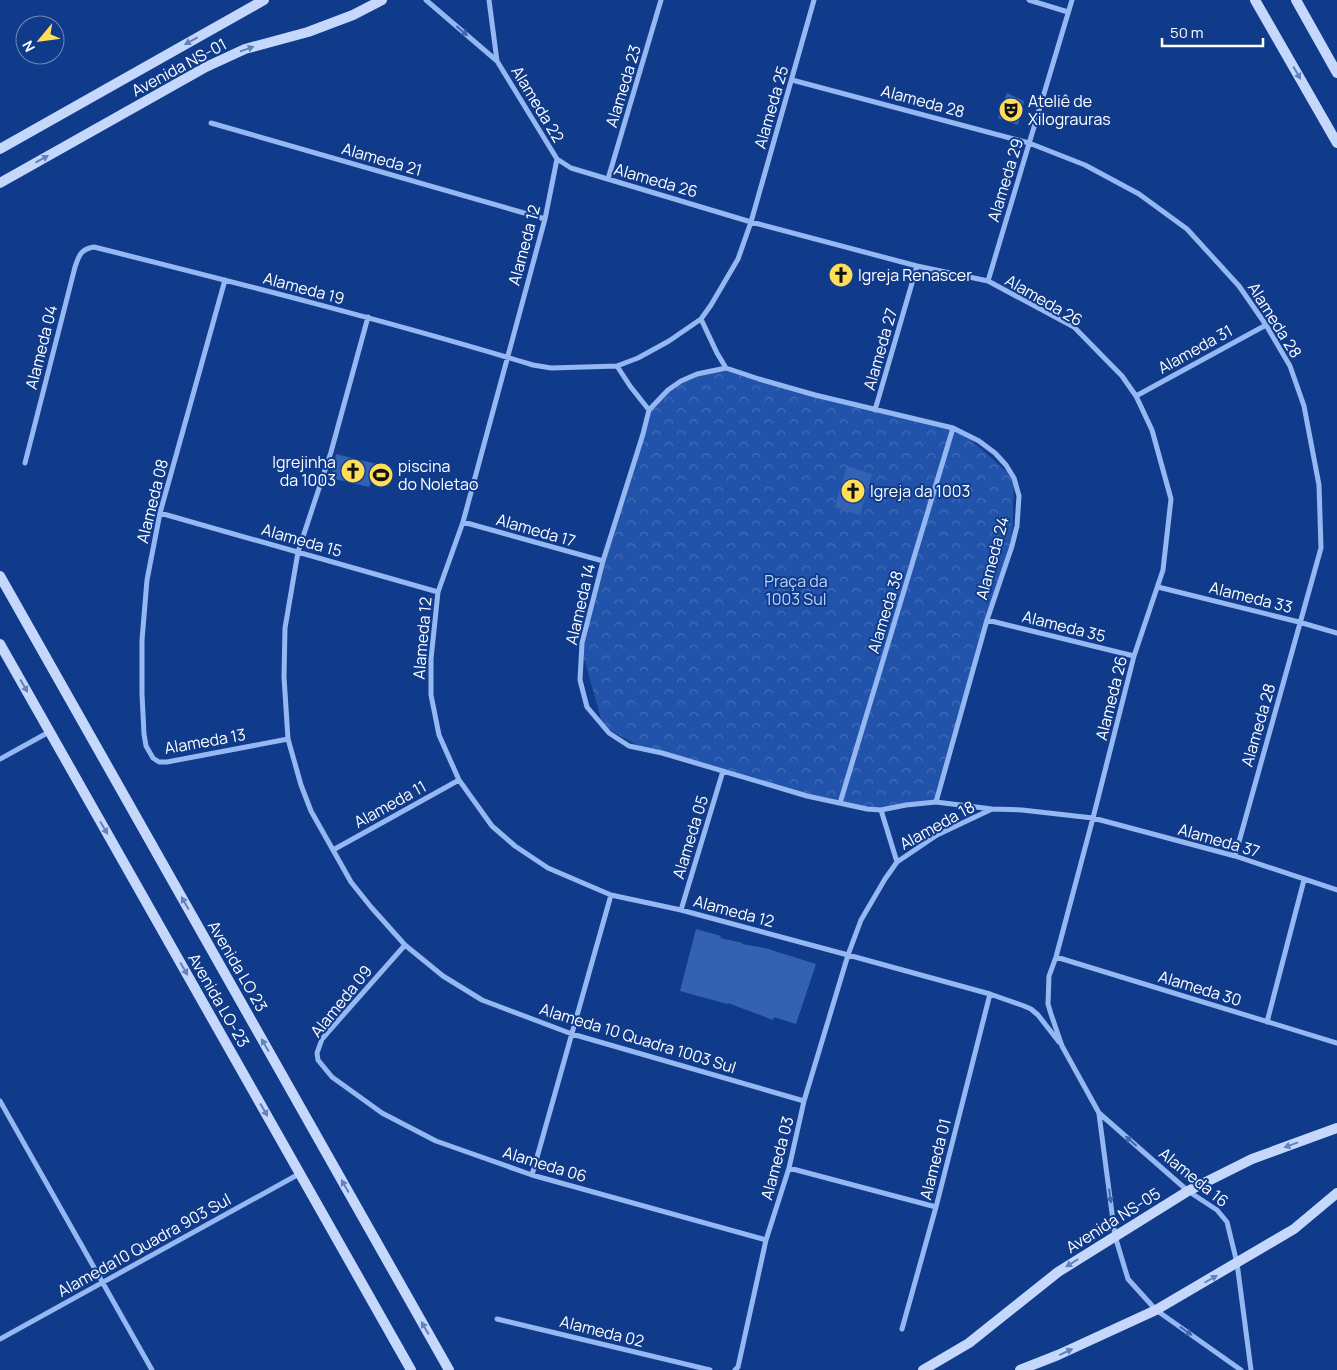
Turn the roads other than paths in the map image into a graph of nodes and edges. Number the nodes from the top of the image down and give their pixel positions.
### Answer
1 (264, 0) edge
2 (382, 0) edge
3 (426, 0) edge
4 (489, 0) edge
5 (661, 0) edge
6 (814, 0) edge
7 (1029, 0) edge
8 (1072, 0) edge
9 (1255, 0) edge
10 (1296, 0) edge
11 (1068, 12) junction
12 (497, 61) junction
13 (1337, 73) edge
14 (792, 80) junction
15 (211, 122) dead end
16 (1029, 143) junction
17 (1337, 143) edge
18 (0, 149) edge
19 (557, 160) junction
20 (608, 179) junction
21 (0, 183) edge
22 (545, 219) junction
23 (751, 222) junction
24 (94, 246) joint
25 (917, 266) junction
26 (225, 280) junction
27 (988, 281) junction
28 (368, 317) junction
29 (701, 319) junction
30 (1266, 325) junction
31 (507, 357) junction
32 (617, 366) junction
33 (726, 368) junction
34 (1136, 396) junction
35 (649, 410) junction
36 (875, 410) junction
37 (953, 428) junction
38 (25, 463) dead end
39 (160, 513) junction
40 (463, 522) junction
41 (298, 552) junction
42 (603, 561) junction
43 (0, 576) edge
44 (1158, 587) junction
45 (438, 592) junction
46 (987, 620) junction
47 (1299, 622) junction
48 (1337, 634) edge
49 (0, 644) edge
50 (1134, 656) junction
51 (50, 731) junction
52 (144, 734) joint
53 (288, 739) junction
54 (0, 759) edge
55 (723, 771) junction
56 (459, 780) junction
57 (936, 802) junction
58 (840, 803) junction
59 (992, 809) junction
60 (881, 810) junction
61 (1094, 818) junction
62 (333, 850) junction
63 (1234, 856) junction
64 (897, 862) junction
65 (1304, 880) junction
66 (1337, 890) edge
67 (611, 895) junction
68 (681, 910) junction
69 (405, 945) junction
70 (848, 955) junction
71 (1056, 957) junction
72 (990, 994) junction
73 (1267, 1022) junction
74 (572, 1034) junction
75 (1337, 1043) edge
76 (1062, 1046) junction
77 (332, 1077) joint
78 (0, 1101) edge
79 (804, 1101) junction
80 (1099, 1114) junction
81 (1337, 1128) edge
82 (789, 1168) junction
83 (300, 1173) junction
84 (532, 1175) junction
85 (1188, 1190) junction
86 (1337, 1193) edge
87 (936, 1207) junction
88 (1116, 1236) junction
89 (766, 1240) junction
90 (1237, 1264) junction
91 (103, 1282) junction
92 (1156, 1310) junction
93 (497, 1319) dead end
94 (902, 1329) dead end
95 (0, 1339) edge
96 (152, 1370) edge
97 (411, 1370) edge
98 (450, 1370) edge
99 (710, 1370) edge
100 (735, 1370) edge
101 (923, 1370) edge
102 (1020, 1370) edge
103 (1240, 1370) edge
104 (1251, 1370) edge

1 -> 18 street, Avenida NS-01
21 -> 2 street, Avenida NS-01
3 -> 12 street, Alameda 22
4 - 12 street, Alameda 22
5 - 20 street, Alameda 23
6 - 14 street, Alameda 25
7 - 11 street
8 - 11 street, Alameda 29
9 -> 17 street
10 - 13 street
11 - 16 street, Alameda 29
12 - 19 street, Alameda 22
14 - 16 street, Alameda 28
14 - 23 street, Alameda 25
15 - 22 street, Alameda 21
16 - 27 street, Alameda 29
16 - 30 street, Alameda 28
19 - 20 street, Alameda 26
19 - 22 street, Alameda 12
20 - 23 street, Alameda 26
22 - 31 street, Alameda 12
23 - 25 street, Alameda 26
23 - 29 street, Alameda 25
24 - 26 street, Alameda 19
24 - 38 street, Alameda 04
25 - 27 street, Alameda 26
25 - 36 street, Alameda 27
26 - 28 street, Alameda 19
26 - 39 street, Alameda 08
27 - 34 street, Alameda 26
28 - 31 street, Alameda 19
28 - 41 street, Alameda 10 Quadra 1003 Sul
29 - 32 street, Alameda 19
29 - 33 street
30 - 34 street, Alameda 31
30 - 47 street, Alameda 28
31 - 32 street, Alameda 19
31 - 40 street, Alameda 12
32 - 35 street
33 - 35 street, Alameda 14
33 - 36 street, Alameda 24
34 - 44 street, Alameda 26
35 - 42 street, Alameda 14
36 - 37 street, Alameda 24
37 - 46 street, Alameda 24
37 - 58 street, Alameda 38
39 - 41 street, Alameda 15
39 - 52 street, Alameda 08
40 - 42 street, Alameda 17
40 - 45 street, Alameda 12
41 - 45 street, Alameda 15
41 - 53 street, Alameda 10 Quadra 1003 Sul
42 - 55 street, Alameda 14
98 -> 43 street, Avenida LO 23
44 - 47 street, Alameda 33
44 - 50 street, Alameda 26
45 - 56 street, Alameda 12
46 - 50 street, Alameda 35
46 - 57 street, Alameda 24
47 - 48 street, Alameda 33
47 - 63 street, Alameda 28
49 -> 51 street, Avenida LO-23
50 - 61 street, Alameda 26
51 - 54 street
51 -> 83 street, Avenida LO-23
52 - 53 street, Alameda 13
53 - 62 street, Alameda 10 Quadra 1003 Sul
55 - 58 street, Alameda 14
55 - 68 street, Alameda 05
56 - 62 street, Alameda 11
56 - 67 street, Alameda 12
57 - 59 street
57 - 60 street, Alameda 14
58 - 60 street, Alameda 14
59 - 61 street, Alameda 18
59 - 64 street, Alameda 18
60 - 64 street
61 - 63 street, Alameda 37
61 - 71 street, Alameda 26
62 - 69 street, Alameda 10 Quadra 1003 Sul
63 - 65 street, Alameda 37
64 - 70 street, Alameda 18
65 - 66 street, Alameda 37
65 - 73 street
67 - 68 street, Alameda 12
67 - 74 street
68 - 70 street, Alameda 12
69 - 74 street, Alameda 10 Quadra 1003 Sul
69 - 77 street, Alameda 09
70 - 72 street, Alameda 12
70 - 79 street, Alameda 03
71 - 73 street, Alameda 30
71 - 76 street, Alameda 26
72 - 76 street, Alameda 12
72 - 87 street, Alameda 01
73 - 75 street, Alameda 30
74 - 79 street, Alameda 10 Quadra 1003 Sul
74 - 84 street
76 - 80 street, Alameda 16
77 - 84 street, Alameda 06
78 - 91 street
79 - 82 street, Alameda 03
85 -> 80 street, Alameda 16
80 -> 88 street, Alameda 16
81 -> 85 street, Avenida NS-05
82 - 87 street
82 - 89 street, Alameda 03
83 - 91 street, Alameda10 Quadra 903 Sul
83 - 97 street, Avenida LO-23
84 - 89 street, Alameda 06
85 - 88 street, Avenida NS-05
85 - 90 street, Alameda 16
86 - 90 street
87 - 94 street, Alameda 01
88 - 92 street, Alameda 16
88 -> 101 street, Avenida NS-05
89 - 100 street, Alameda 03
92 -> 90 street
90 - 104 street, Alameda 16
91 - 95 street, Alameda10 Quadra 903 Sul
91 - 96 street
102 -> 92 street
92 -> 103 street, Alameda 16
93 - 99 street, Alameda 02

